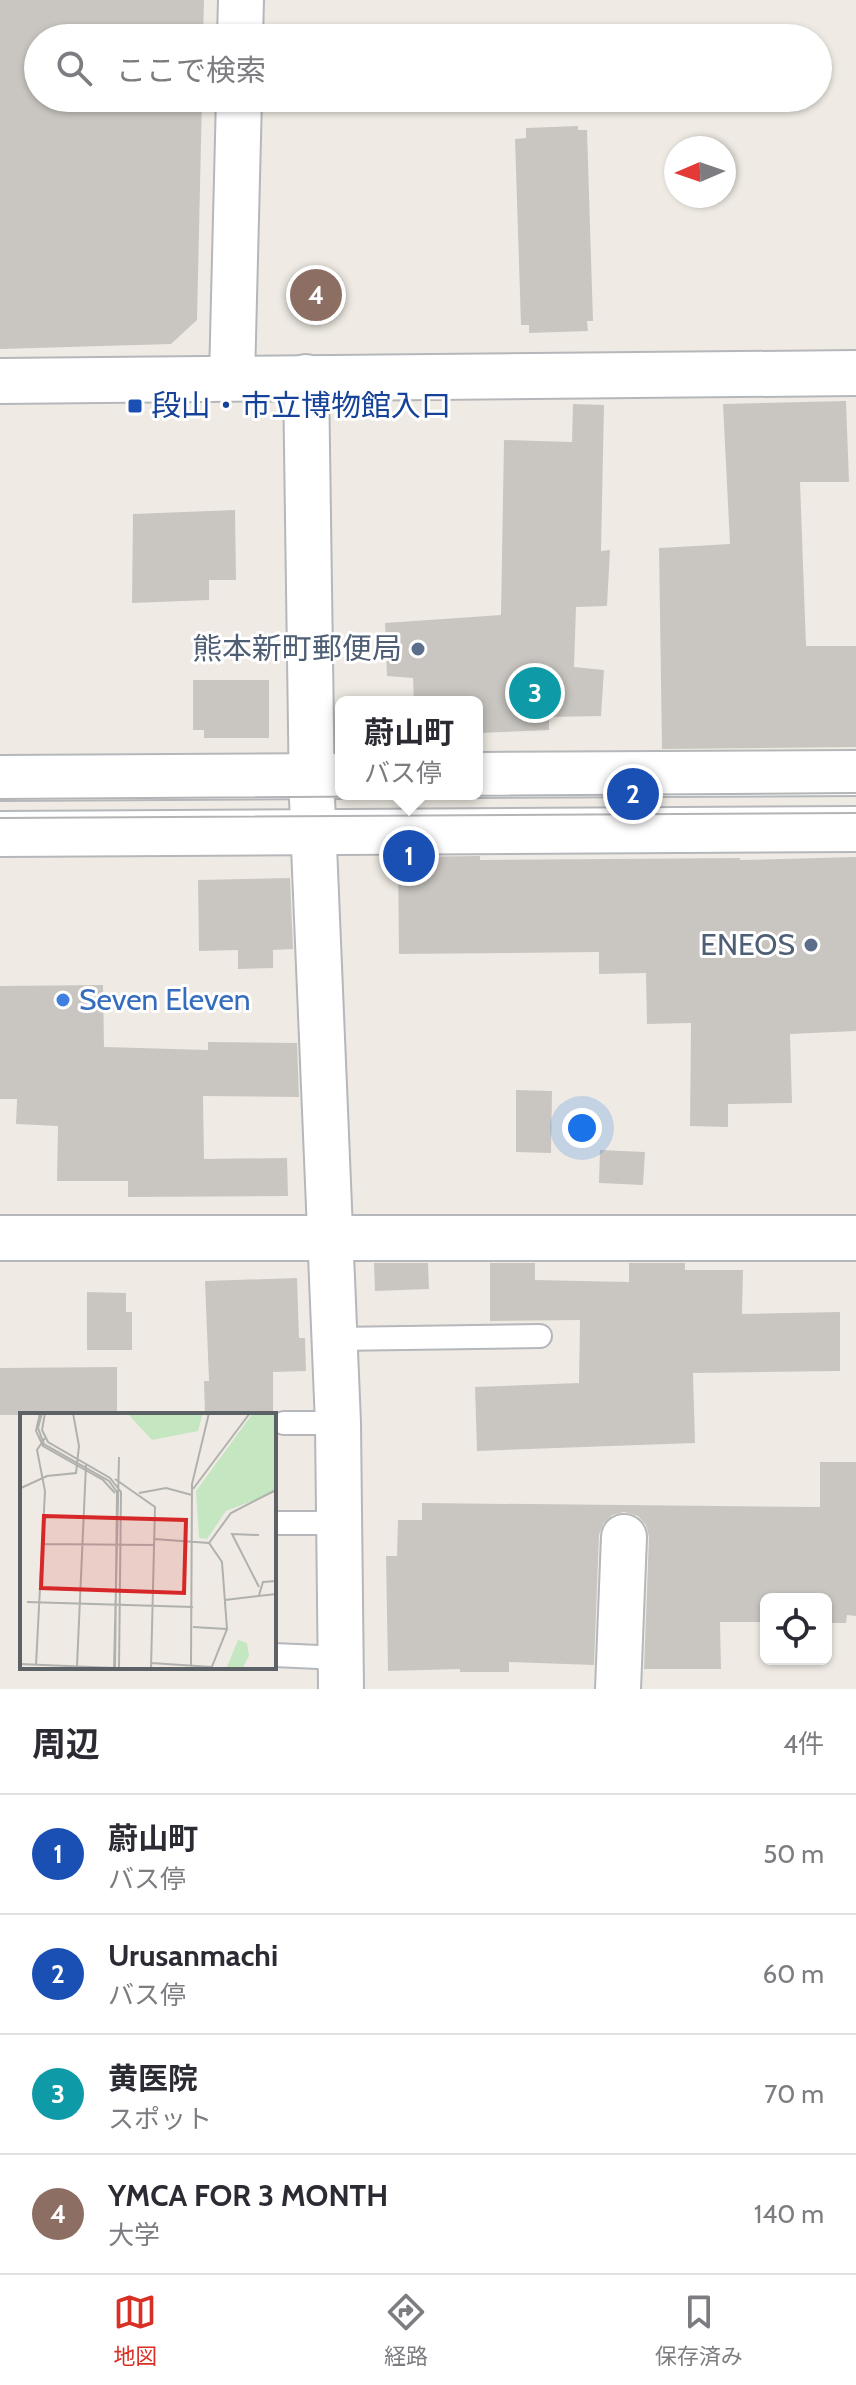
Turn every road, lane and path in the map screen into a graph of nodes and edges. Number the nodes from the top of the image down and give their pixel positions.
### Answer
1 (241, 0) edge
2 (240, 24) edge
3 (239, 112) edge
4 (856, 373) edge
5 (306, 377) junction
6 (232, 378) junction
7 (0, 381) edge
8 (856, 773) edge
9 (483, 775) edge
10 (326, 776) edge
11 (0, 778) edge
12 (856, 829) edge
13 (313, 832) junction
14 (0, 834) edge
15 (332, 1237) junction
16 (0, 1238) edge
17 (856, 1238) edge
18 (540, 1336) dead end
19 (335, 1339) junction
20 (284, 1423) dead end
21 (338, 1423) junction
22 (276, 1523) edge
23 (340, 1523) junction
24 (624, 1537) dead end
25 (276, 1656) edge
26 (341, 1674) edge
27 (618, 1689) edge

1 - 2 street
3 - 6 street
4 - 5 street
5 - 6 street
5 - 10 street
6 - 7 street
8 - 9 street
10 - 11 street
10 - 13 street
12 - 13 street
13 - 14 street
13 - 15 street
15 - 16 street
15 - 17 street
15 - 19 street
18 - 19 lane
19 - 21 street
20 - 21 lane
21 - 23 street
22 - 23 lane
23 - 26 street
24 - 27 street
25 - 26 lane

